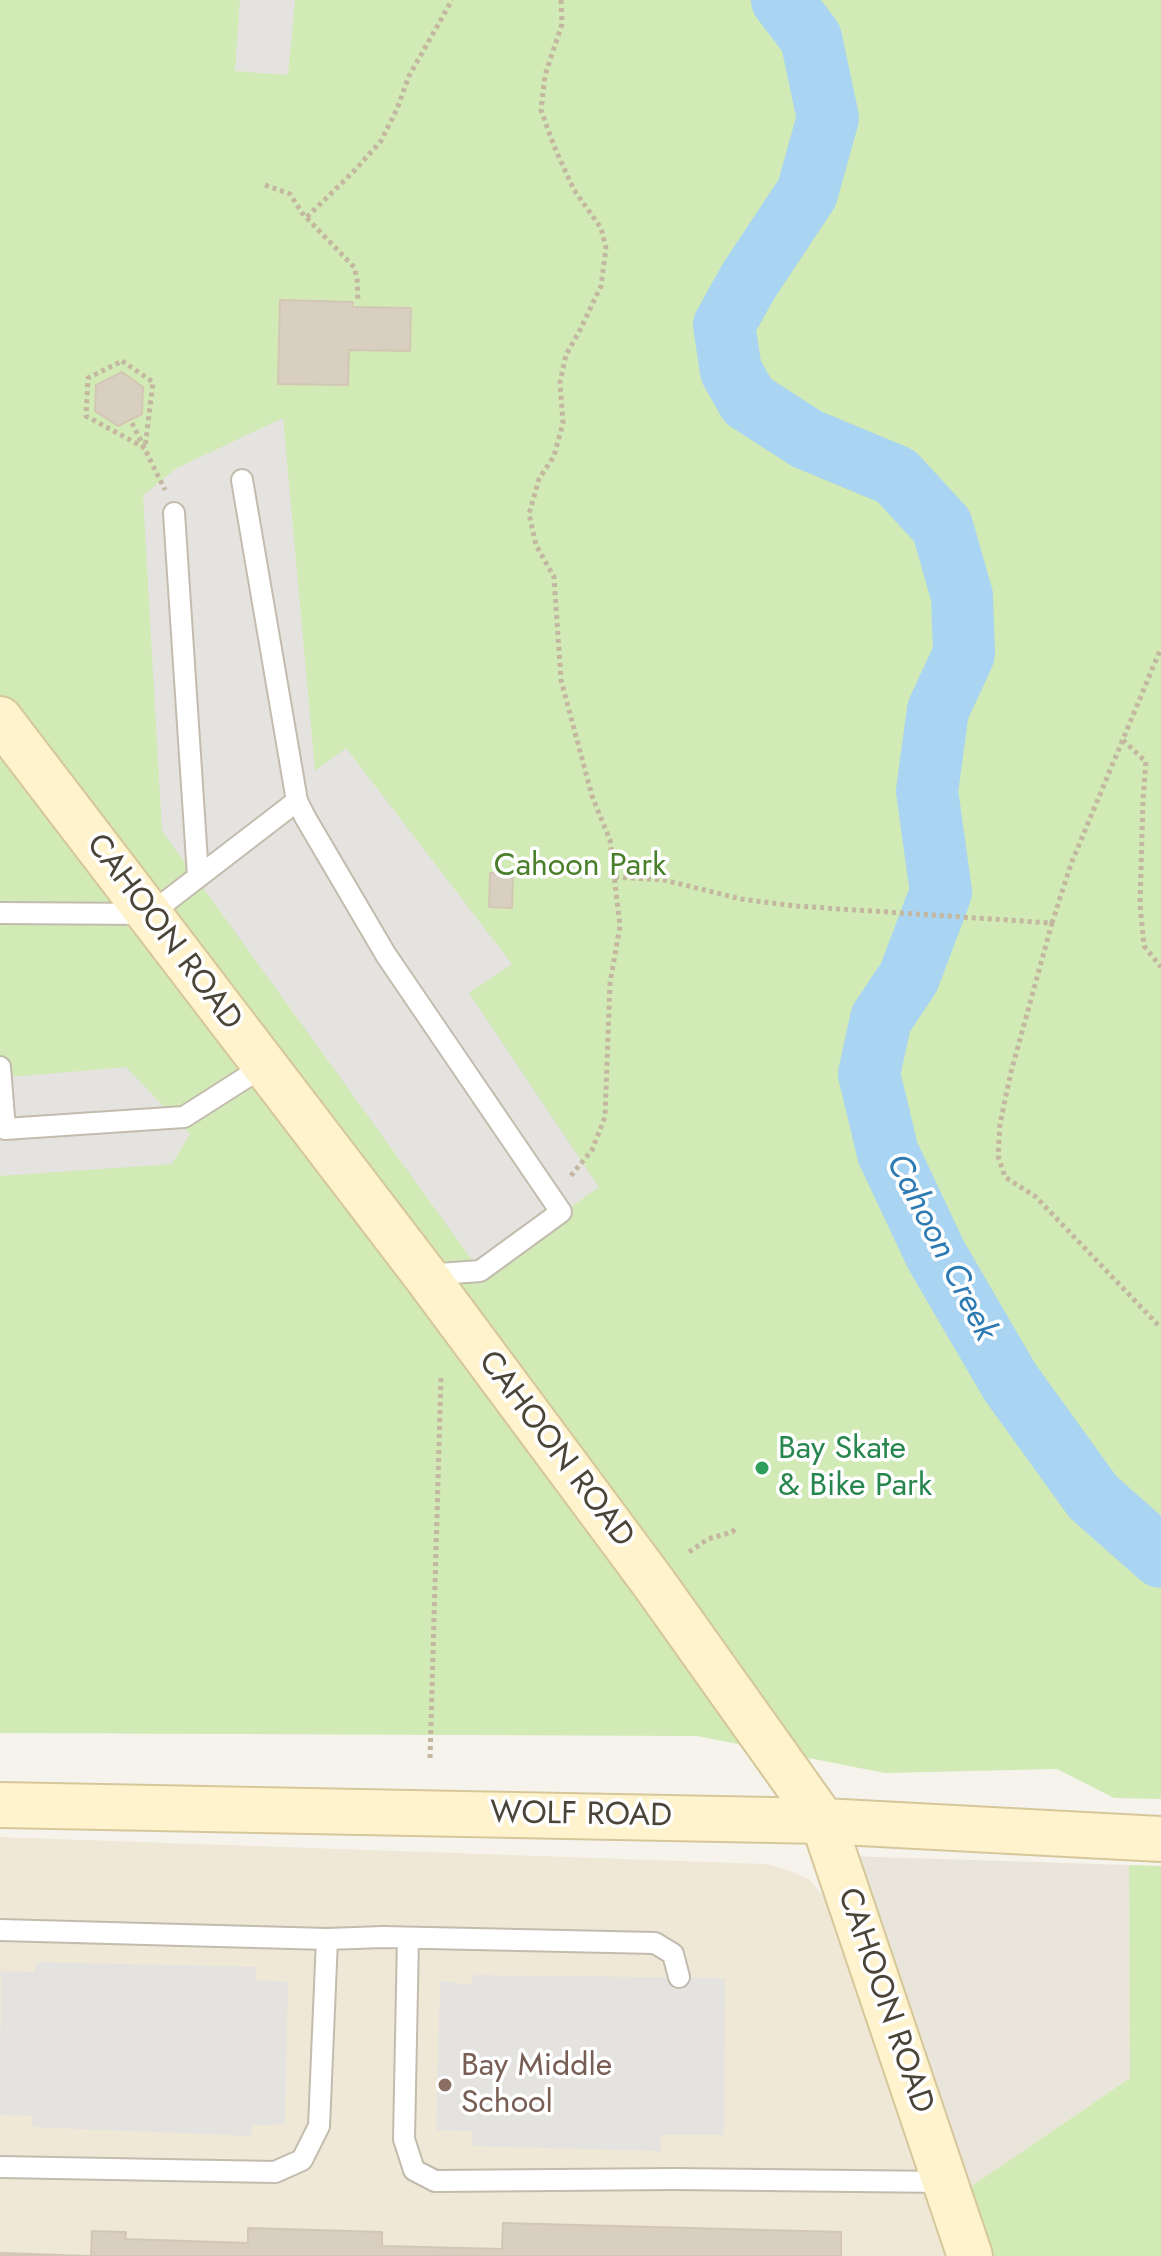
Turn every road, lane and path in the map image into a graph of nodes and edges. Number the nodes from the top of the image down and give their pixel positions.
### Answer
1 (452, 0) edge
2 (561, 0) edge
3 (265, 185) dead end
4 (307, 217) junction
5 (358, 302) dead end
6 (132, 423) dead end
7 (145, 448) junction
8 (242, 480) dead end
9 (174, 513) joint
10 (1161, 648) edge
11 (0, 719) edge
12 (1123, 740) junction
13 (297, 801) junction
14 (198, 876) junction
15 (615, 877) junction
16 (0, 913) edge
17 (150, 914) junction
18 (1052, 923) junction
19 (1161, 967) edge
20 (264, 1066) junction
21 (0, 1067) edge
22 (582, 1162) dead end
23 (425, 1275) junction
24 (1161, 1328) edge
25 (441, 1377) dead end
26 (737, 1528) dead end
27 (689, 1552) dead end
28 (430, 1758) dead end
29 (0, 1805) edge
30 (823, 1821) junction
31 (1161, 1839) edge
32 (0, 1930) edge
33 (408, 1938) junction
34 (327, 1939) junction
35 (679, 1977) dead end
36 (0, 2167) edge
37 (945, 2182) junction
38 (970, 2256) edge

1 - 4 path
2 - 15 path
3 - 4 path
4 - 5 path
6 - 7 path
7 - 7 path
7 - 9 path
8 - 13 lane
9 - 14 lane
10 - 12 path
11 - 17 street, CAHOON ROAD
12 - 18 path
12 - 19 path
13 - 14 lane
13 - 23 lane
14 - 17 lane
15 - 18 path
15 - 22 path
16 - 17 lane
17 - 20 street, CAHOON ROAD
18 - 24 path
20 - 21 lane
20 - 23 street, CAHOON ROAD
23 - 30 street, CAHOON ROAD
25 - 28 path
26 - 27 path
29 - 30 street, WOLF ROAD
30 - 31 street, WOLF ROAD
30 - 37 street, CAHOON ROAD
32 - 34 lane
33 - 34 lane
33 - 35 lane
33 - 37 lane
34 - 36 lane
37 - 38 street, CAHOON ROAD

